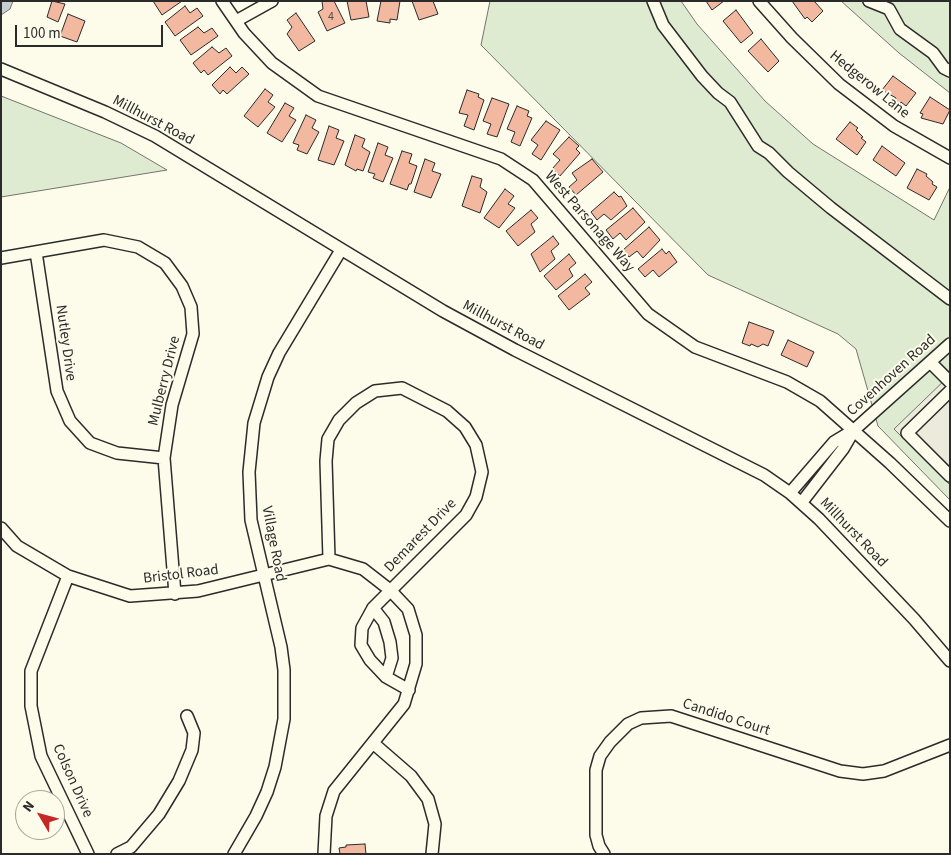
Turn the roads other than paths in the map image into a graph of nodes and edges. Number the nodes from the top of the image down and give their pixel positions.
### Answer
1 (222, 1) edge
2 (272, 1) edge
3 (653, 1) edge
4 (759, 1) edge
5 (869, 1) edge
6 (236, 21) junction
7 (1, 70) edge
8 (950, 71) edge
9 (950, 158) edge
10 (341, 250) junction
11 (36, 252) junction
12 (1, 258) edge
13 (950, 299) edge
14 (950, 344) edge
15 (930, 362) junction
16 (950, 382) edge
17 (950, 391) edge
18 (854, 430) junction
19 (164, 458) junction
20 (950, 476) edge
21 (790, 493) junction
22 (802, 502) junction
23 (950, 521) edge
24 (1, 528) edge
25 (329, 559) junction
26 (68, 576) junction
27 (263, 576) junction
28 (390, 590) junction
29 (175, 594) junction
30 (373, 608) junction
31 (950, 661) edge
32 (386, 677) junction
33 (408, 690) junction
34 (187, 716) dead end
35 (373, 743) junction
36 (950, 745) edge
37 (88, 854) edge
38 (117, 854) edge
39 (234, 854) edge
40 (324, 854) edge
41 (432, 854) edge
42 (604, 854) edge

1 - 6 street, West Parsonage Way
2 - 6 street
3 - 13 street
4 - 9 street, Hedgerow Lane
5 - 8 street
6 - 18 street, West Parsonage Way
7 - 10 street, Millhurst Road
10 - 21 street, Millhurst Road
10 - 27 street, Village Road
11 - 12 street, Mulberry Drive
11 - 19 street, Nutley Drive
11 - 19 street, Mulberry Drive
14 - 15 street, Covenhoven Road
15 - 16 street
15 - 18 street, Covenhoven Road
17 - 20 street
18 - 21 street, Covenhoven Road
18 - 22 street, Covenhoven Road
18 - 23 street, West Parsonage Way
19 - 29 street, Mulberry Drive
21 - 22 street, Millhurst Road
22 - 31 street, Millhurst Road
24 - 26 street, Bristol Road
25 - 27 street, Bristol Road
25 - 28 street
25 - 28 street, Demarest Drive
26 - 29 street, Bristol Road
26 - 37 street, Colson Drive
27 - 29 street, Bristol Road
27 - 39 street, Village Road
28 - 30 street, Demarest Drive
28 - 33 street
30 - 32 street
30 - 32 street, Demarest Drive
32 - 33 street, Demarest Drive
33 - 35 street
34 - 38 street
35 - 40 street
35 - 41 street
36 - 42 street, Candido Court

